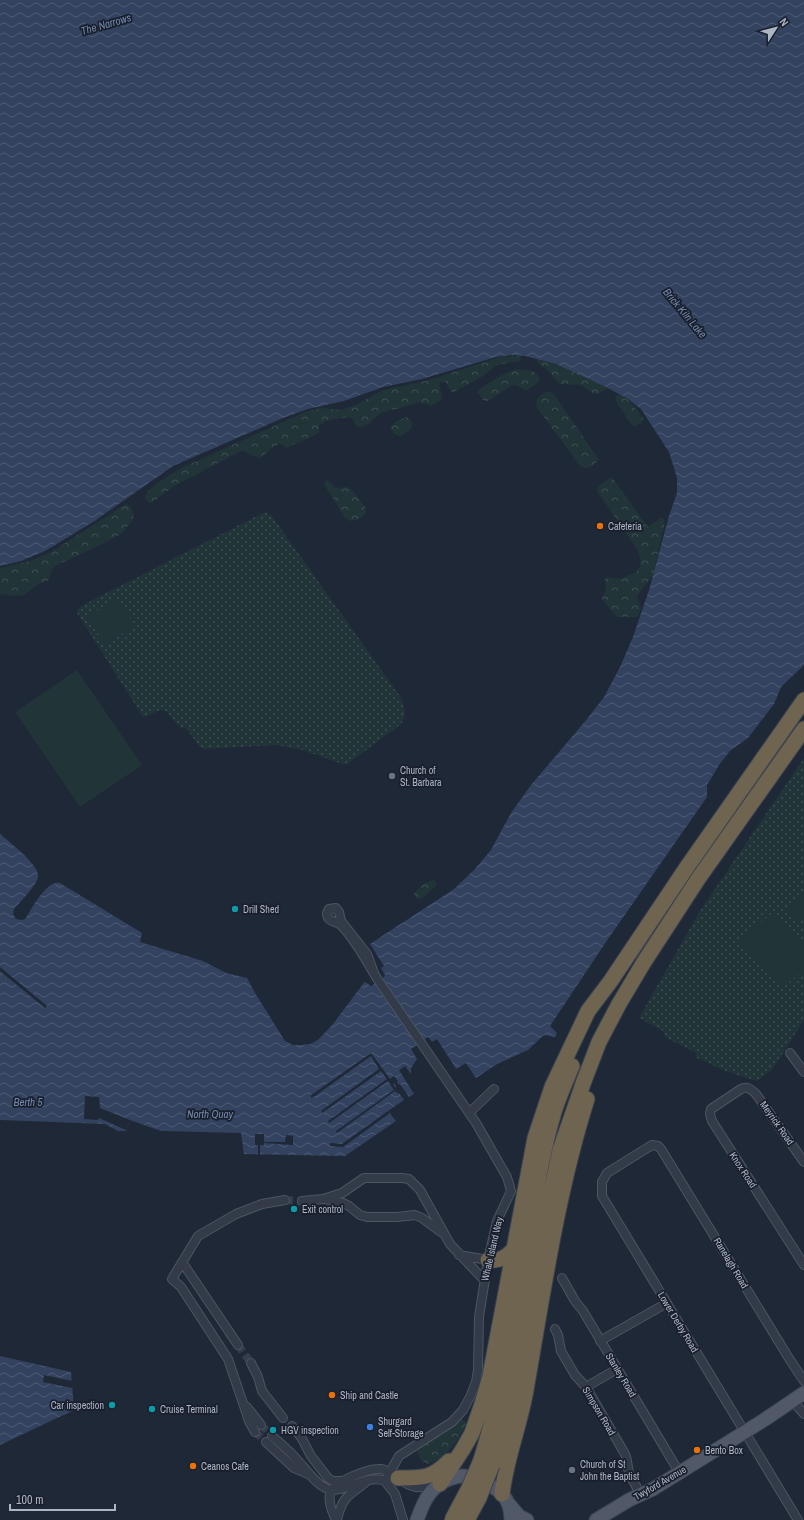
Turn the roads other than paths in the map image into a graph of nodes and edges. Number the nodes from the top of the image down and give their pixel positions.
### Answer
1 (804, 700) edge
2 (804, 729) edge
3 (374, 973) junction
4 (610, 982) junction
5 (628, 989) junction
6 (790, 1053) dead end
7 (804, 1072) edge
8 (748, 1088) joint
9 (494, 1089) dead end
10 (469, 1113) junction
11 (658, 1146) joint
12 (804, 1162) edge
13 (322, 1199) junction
14 (285, 1200) tunnel mouth
15 (302, 1201) tunnel mouth
16 (443, 1234) junction
17 (513, 1250) junction
18 (459, 1255) junction
19 (488, 1260) junction
20 (182, 1262) junction
21 (804, 1265) edge
22 (562, 1278) dead end
23 (484, 1281) junction
24 (667, 1303) junction
25 (555, 1329) dead end
26 (600, 1341) junction
27 (238, 1345) tunnel mouth
28 (251, 1363) tunnel mouth
29 (617, 1369) junction
30 (804, 1381) edge
31 (586, 1387) junction
32 (799, 1397) edge
33 (241, 1399) junction
34 (804, 1414) edge
35 (283, 1418) dead end
36 (476, 1420) junction
37 (261, 1425) tunnel mouth
38 (292, 1426) dead end
39 (255, 1432) tunnel mouth
40 (744, 1433) junction
41 (269, 1439) tunnel mouth
42 (487, 1462) junction
43 (679, 1472) junction
44 (391, 1477) junction
45 (342, 1481) junction
46 (368, 1481) junction
47 (439, 1484) junction
48 (332, 1490) junction
49 (638, 1495) junction
50 (505, 1498) junction
51 (336, 1520) edge
52 (403, 1520) edge
53 (417, 1520) edge
54 (452, 1520) edge
55 (467, 1520) edge
56 (511, 1520) edge
57 (527, 1520) edge
58 (596, 1520) edge
59 (798, 1520) edge

1 - 4 highway
2 - 5 highway
3 - 3 street
3 - 10 street, Whale Island Way
4 - 17 highway
4 - 42 highway
5 - 42 highway
5 - 50 highway
6 - 7 street
8 - 12 street, Meyrick Road
8 - 21 street, Knox Road
9 - 10 street
10 - 19 street, Whale Island Way
11 - 24 street, Lower Derby Road
11 - 30 street, Ranelagh Road
13 - 15 street
13 - 16 street
13 - 16 street
14 - 20 street
16 - 18 street
17 - 19 highway
17 - 36 highway
18 - 19 street
18 - 23 street
19 - 23 street, Whale Island Way
20 - 27 street
20 - 33 street
22 - 26 street, Stanley Road
23 - 44 street, Whale Island Way
24 - 26 street
24 - 40 street, Lower Derby Road
25 - 31 street, Simpson Road
26 - 29 street, Stanley Road
28 - 35 street
29 - 31 street
29 - 43 street, Stanley Road
31 - 49 street, Simpson Road
32 - 34 street
32 - 40 main road, Twyford Avenue
33 - 37 street
33 - 39 street
36 - 44 highway
36 - 47 highway
38 - 45 street
40 - 43 main road, Twyford Avenue
40 - 59 street, Lower Derby Road
41 - 48 street
42 - 54 highway, bridge
42 - 55 highway, bridge
43 - 49 main road, Twyford Avenue
44 - 45 street
44 - 46 street
44 - 47 street
44 - 52 street
45 - 48 street
46 - 48 street
46 - 51 street
47 - 50 main road
47 - 53 main road
48 - 51 street
49 - 58 main road, Twyford Avenue
50 - 56 main road
50 - 57 main road

